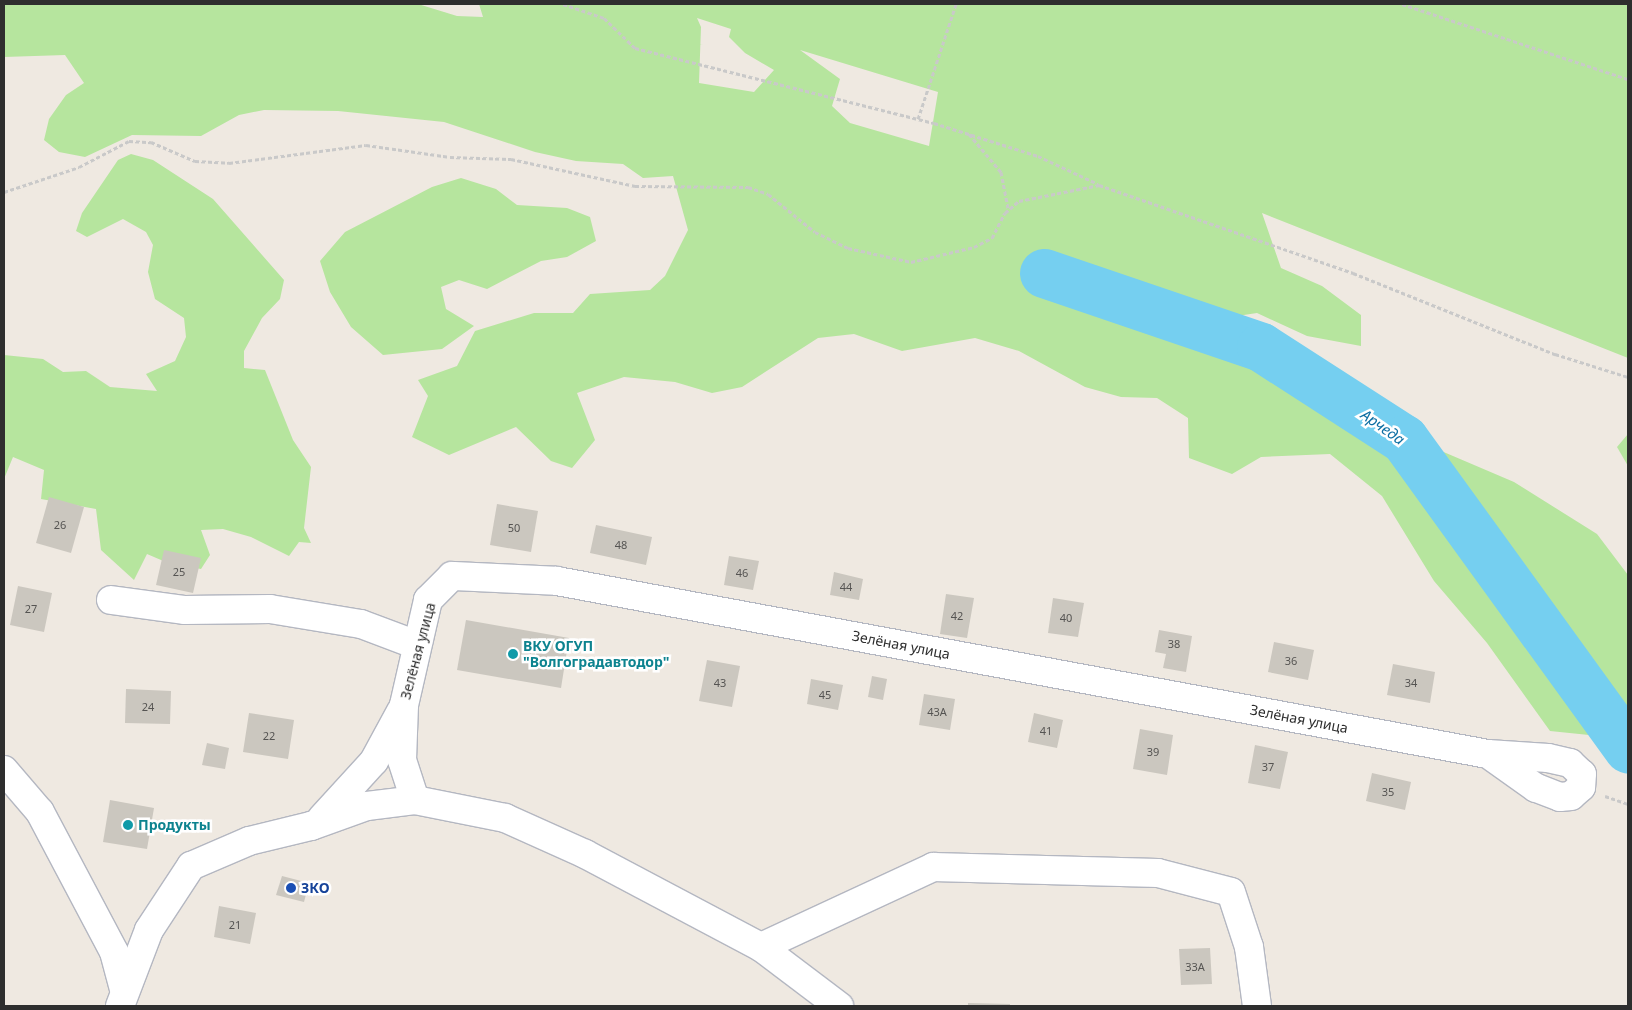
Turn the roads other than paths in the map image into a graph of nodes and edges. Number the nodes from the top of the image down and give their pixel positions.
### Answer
1 (111, 600) dead end
2 (417, 645) junction
3 (404, 706) junction
4 (1488, 754) dead end
5 (4, 770) edge
6 (415, 800) junction
7 (311, 826) junction
8 (761, 946) junction
9 (122, 998) edge
10 (839, 1006) edge
11 (1257, 1006) edge

1 - 2 street
2 - 3 street, Зелёная улица
2 - 4 street, Зелёная улица
3 - 6 street, Зелёная улица
3 - 7 street, Зелёная улица
5 - 9 street
6 - 7 street
6 - 8 street
7 - 9 street
8 - 10 street
8 - 11 street

